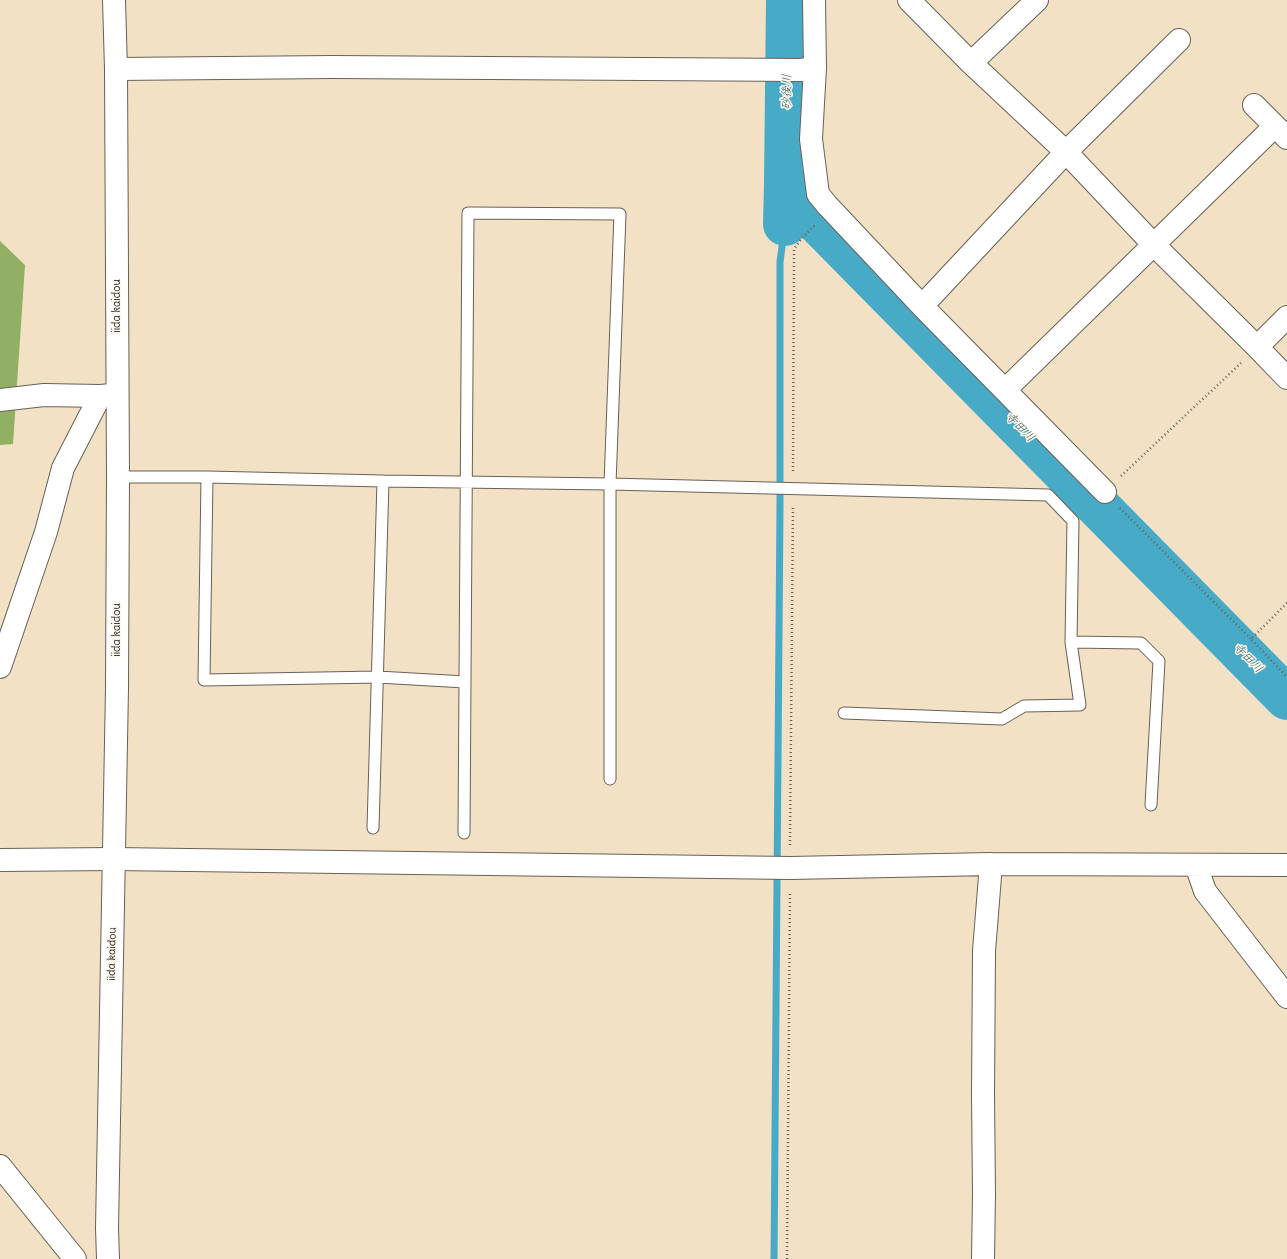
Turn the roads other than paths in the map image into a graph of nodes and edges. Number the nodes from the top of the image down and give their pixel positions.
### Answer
1 (114, 0) edge
2 (814, 0) edge
3 (909, 0) edge
4 (1037, 0) edge
5 (1179, 40) dead end
6 (971, 63) junction
7 (116, 69) junction
8 (808, 69) junction
9 (1254, 105) dead end
10 (1281, 132) edge
11 (1066, 152) junction
12 (1153, 244) junction
13 (922, 306) junction
14 (1287, 316) edge
15 (1257, 347) junction
16 (1287, 378) edge
17 (1005, 390) junction
18 (109, 395) junction
19 (0, 400) edge
20 (118, 477) junction
21 (207, 477) junction
22 (384, 481) junction
23 (466, 483) junction
24 (610, 484) junction
25 (1105, 492) road end
26 (1071, 642) junction
27 (0, 667) edge
28 (378, 677) junction
29 (465, 682) junction
30 (844, 713) dead end
31 (610, 779) dead end
32 (1151, 805) dead end
33 (373, 828) dead end
34 (464, 833) dead end
35 (114, 859) junction
36 (0, 860) edge
37 (991, 864) junction
38 (1196, 865) junction
39 (1287, 865) edge
40 (1287, 997) edge
41 (0, 1166) edge
42 (75, 1259) edge
43 (108, 1259) edge
44 (983, 1259) edge

1 - 7 street, iida kaidou
2 - 8 street
3 - 6 street
4 - 6 street
5 - 11 street
6 - 11 street
7 - 8 street
7 - 18 street, iida kaidou
8 - 13 street
9 - 10 street
10 - 12 street
11 - 12 street
11 - 13 street
12 - 15 street
12 - 17 street
13 - 17 street
14 - 15 street
15 - 16 street
17 - 25 street
18 - 19 street
18 - 20 street, iida kaidou
18 - 27 street
20 - 21 lane
20 - 35 street, iida kaidou
21 - 22 lane
21 - 28 lane
22 - 23 lane
22 - 28 lane
23 - 24 lane
23 - 24 lane
23 - 29 lane
24 - 26 lane
24 - 31 lane
26 - 30 lane
26 - 32 lane
28 - 29 lane
28 - 33 lane
29 - 34 lane
35 - 36 street
35 - 37 street
35 - 43 street, iida kaidou
37 - 38 street
37 - 44 street
38 - 39 street
38 - 40 street
41 - 42 street

